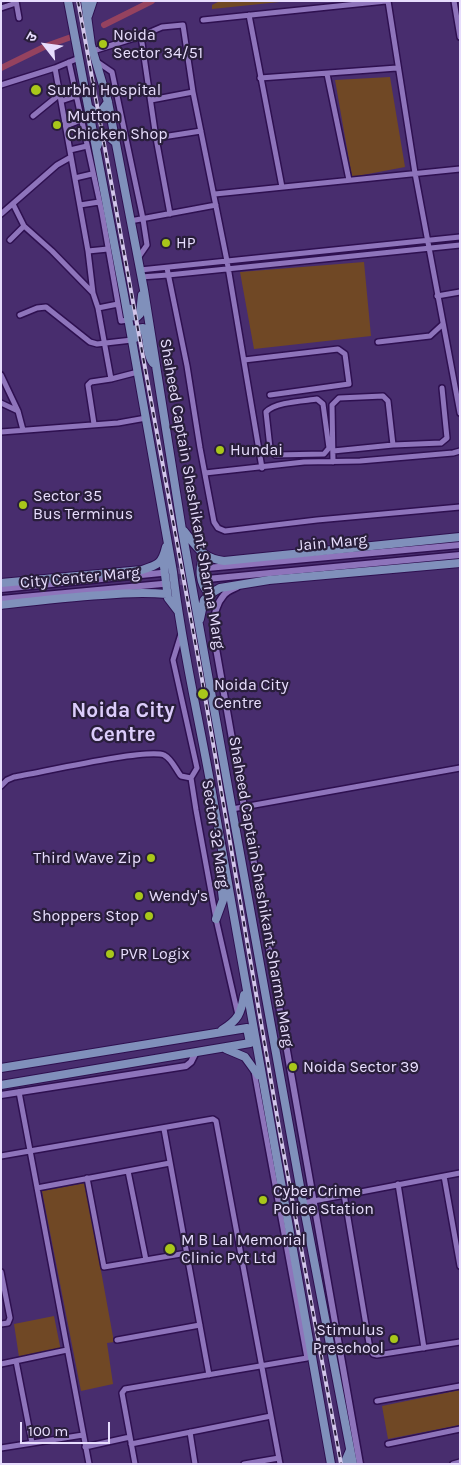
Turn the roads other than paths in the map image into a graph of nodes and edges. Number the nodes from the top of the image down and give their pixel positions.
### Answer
1 (68, 1) edge
2 (85, 1) edge
3 (93, 1) edge
4 (387, 1) edge
5 (454, 1) edge
6 (16, 2) edge
7 (1, 8) edge
8 (249, 15) junction
9 (19, 18) dead end
10 (88, 19) junction
11 (203, 20) dead end
12 (141, 36) junction
13 (460, 37) edge
14 (92, 48) junction
15 (79, 58) junction
16 (96, 60) junction
17 (69, 62) junction
18 (55, 68) junction
19 (397, 68) junction
20 (327, 74) junction
21 (260, 78) junction
22 (1, 86) edge
23 (193, 92) junction
24 (60, 94) junction
25 (76, 96) junction
26 (152, 100) junction
27 (61, 101) junction
28 (108, 102) junction
29 (89, 108) junction
30 (32, 116) dead end
31 (81, 120) junction
32 (66, 126) junction
33 (201, 131) junction
34 (156, 138) junction
35 (115, 142) junction
36 (87, 146) junction
37 (97, 149) junction
38 (70, 150) junction
39 (71, 157) junction
40 (460, 169) edge
41 (92, 174) junction
42 (415, 174) junction
43 (75, 178) junction
44 (348, 180) junction
45 (282, 187) junction
46 (215, 194) junction
47 (99, 202) junction
48 (13, 204) junction
49 (80, 205) junction
50 (216, 206) junction
51 (1, 214) edge
52 (170, 214) junction
53 (143, 219) junction
54 (130, 221) junction
55 (24, 226) junction
56 (460, 237) edge
57 (10, 240) dead end
58 (428, 240) junction
59 (460, 245) edge
60 (428, 248) junction
61 (108, 249) junction
62 (88, 251) junction
63 (138, 258) junction
64 (227, 261) junction
65 (167, 268) junction
66 (228, 269) junction
67 (140, 273) junction
68 (168, 275) junction
69 (144, 290) junction
70 (460, 292) edge
71 (93, 293) junction
72 (124, 296) junction
73 (437, 296) junction
74 (118, 304) junction
75 (98, 308) junction
76 (20, 315) dead end
77 (128, 320) junction
78 (442, 324) junction
79 (132, 340) junction
80 (378, 342) dead end
81 (104, 344) junction
82 (244, 360) junction
83 (156, 367) junction
84 (137, 370) junction
85 (1, 375) edge
86 (111, 379) junction
87 (442, 388) dead end
88 (279, 394) junction
89 (270, 395) dead end
90 (1, 403) edge
91 (279, 405) junction
92 (18, 411) junction
93 (460, 413) edge
94 (146, 418) junction
95 (94, 424) junction
96 (23, 430) junction
97 (1, 432) edge
98 (393, 445) junction
99 (333, 451) junction
100 (460, 451) edge
101 (333, 462) junction
102 (262, 468) junction
103 (205, 473) junction
104 (460, 507) edge
105 (182, 530) junction
106 (460, 537) edge
107 (168, 544) junction
108 (460, 545) edge
109 (460, 555) edge
110 (205, 556) junction
111 (163, 559) junction
112 (460, 563) edge
113 (207, 568) tunnel mouth
114 (161, 573) tunnel mouth
115 (207, 579) tunnel mouth
116 (1, 582) edge
117 (162, 584) tunnel mouth
118 (243, 584) junction
119 (1, 589) edge
120 (168, 594) junction
121 (210, 594) junction
122 (1, 599) edge
123 (1, 605) edge
124 (178, 611) junction
125 (199, 623) junction
126 (182, 629) junction
127 (460, 768) edge
128 (191, 778) junction
129 (1, 786) edge
130 (245, 806) junction
131 (232, 809) junction
132 (221, 849) junction
133 (216, 919) junction
134 (244, 985) junction
135 (238, 1016) junction
136 (219, 1033) junction
137 (221, 1047) junction
138 (196, 1052) junction
139 (253, 1066) junction
140 (1, 1068) edge
141 (261, 1081) junction
142 (1, 1084) edge
143 (19, 1092) junction
144 (1, 1095) edge
145 (164, 1128) junction
146 (30, 1152) junction
147 (1, 1156) edge
148 (170, 1163) junction
149 (128, 1171) junction
150 (460, 1172) edge
151 (444, 1176) junction
152 (87, 1178) junction
153 (398, 1184) junction
154 (37, 1188) junction
155 (344, 1194) junction
156 (315, 1201) junction
157 (303, 1203) junction
158 (460, 1219) edge
159 (452, 1220) junction
160 (187, 1253) junction
161 (146, 1260) junction
162 (460, 1266) edge
163 (1, 1272) edge
164 (1, 1324) edge
165 (200, 1325) junction
166 (117, 1340) dead end
167 (460, 1342) edge
168 (424, 1348) junction
169 (66, 1350) junction
170 (16, 1361) junction
171 (1, 1364) edge
172 (262, 1366) junction
173 (209, 1375) junction
174 (460, 1386) edge
175 (377, 1401) dead end
176 (271, 1416) junction
177 (460, 1429) edge
178 (190, 1432) junction
179 (83, 1435) junction
180 (131, 1440) junction
181 (32, 1443) junction
182 (388, 1444) dead end
183 (85, 1447) junction
184 (1, 1448) edge
185 (350, 1448) junction
186 (329, 1453) junction
187 (279, 1461) edge
188 (460, 1462) edge
189 (89, 1464) edge
190 (135, 1464) edge
191 (195, 1464) edge
192 (244, 1464) edge
193 (331, 1464) edge
194 (342, 1464) edge
195 (353, 1464) edge
196 (360, 1464) edge
197 (453, 1464) edge

1 - 15 main road, Shaheed Captain Shashikant Sharma Marg
2 - 10 main road, Shaheed Captain Shashikant Sharma Marg
3 - 10 main road
4 - 8 street
4 - 19 street
5 - 13 street
6 - 7 street
6 - 9 street
8 - 11 street
8 - 21 street
10 - 14 main road, Shaheed Captain Shashikant Sharma Marg
12 - 14 street
12 - 23 street
12 - 26 street
14 - 16 main road, Shaheed Captain Shashikant Sharma Marg
15 - 17 street
15 - 29 main road, Shaheed Captain Shashikant Sharma Marg
16 - 28 main road, Shaheed Captain Shashikant Sharma Marg
16 - 53 street
17 - 18 street
17 - 25 street
18 - 22 street
18 - 24 street
19 - 20 street
19 - 42 street
20 - 21 street
20 - 44 street
21 - 45 street
23 - 26 street
23 - 33 street
24 - 27 street
24 - 30 street
25 - 27 street
25 - 31 street
26 - 34 street
27 - 32 street
28 - 29 main road
28 - 35 main road, Shaheed Captain Shashikant Sharma Marg
29 - 37 main road, Shaheed Captain Shashikant Sharma Marg
31 - 32 street
31 - 36 street
32 - 38 street
33 - 34 street
33 - 46 street
34 - 52 street
35 - 37 main road
35 - 54 main road, Shaheed Captain Shashikant Sharma Marg
36 - 38 street
36 - 41 street
37 - 72 main road, Shaheed Captain Shashikant Sharma Marg
38 - 39 street
39 - 43 street
39 - 48 street
40 - 42 street
41 - 43 street
41 - 47 street
42 - 44 street
42 - 58 street
43 - 49 street
44 - 45 street
45 - 46 street
46 - 50 street
47 - 49 street
47 - 61 street
48 - 51 street
48 - 55 street
49 - 62 street
50 - 52 street
50 - 64 street
52 - 53 street
53 - 54 street
53 - 63 street
54 - 63 main road, Shaheed Captain Shashikant Sharma Marg
55 - 57 street
55 - 71 street
56 - 58 street
58 - 60 street
58 - 64 street
59 - 60 street
60 - 66 street
60 - 73 street
61 - 62 street
61 - 74 street
62 - 71 street
63 - 67 main road, Shaheed Captain Shashikant Sharma Marg
64 - 65 street
64 - 66 street
65 - 67 street
65 - 68 street
66 - 68 street
66 - 82 street
67 - 68 street
67 - 69 main road, Shaheed Captain Shashikant Sharma Marg
68 - 103 street
69 - 72 main road
69 - 83 main road, Shaheed Captain Shashikant Sharma Marg
70 - 73 street
71 - 75 street
72 - 77 main road, Shaheed Captain Shashikant Sharma Marg
73 - 78 street
74 - 75 street
74 - 77 street
75 - 81 street
76 - 81 street
77 - 79 main road, Shaheed Captain Shashikant Sharma Marg
78 - 80 street
78 - 93 street
79 - 81 street
79 - 84 main road, Shaheed Captain Shashikant Sharma Marg
81 - 86 street
82 - 88 street
82 - 102 street
83 - 84 main road
83 - 105 main road, Shaheed Captain Shashikant Sharma Marg
84 - 86 street
84 - 94 main road, Shaheed Captain Shashikant Sharma Marg
85 - 92 street
86 - 95 street
87 - 98 street
88 - 89 street
88 - 91 street
90 - 92 street
91 - 91 street
92 - 96 street
94 - 95 street
94 - 107 main road, Shaheed Captain Shashikant Sharma Marg
95 - 96 street
96 - 97 street
98 - 99 street
98 - 99 street
99 - 101 street
100 - 101 street
101 - 102 street
102 - 103 street
103 - 104 street
105 - 110 main road
105 - 125 main road, Shaheed Captain Shashikant Sharma Marg
106 - 110 main road
107 - 111 main road
107 - 124 main road, Shaheed Captain Shashikant Sharma Marg
108 - 113 street, Jain Marg
109 - 115 street, Jain Marg
110 - 121 main road
111 - 116 main road
111 - 120 main road
112 - 118 main road
114 - 119 street, City Center Marg
117 - 122 street, City Center Marg
118 - 121 main road
118 - 130 street
120 - 123 main road
120 - 124 main road
121 - 125 main road
124 - 126 main road, Shaheed Captain Shashikant Sharma Marg
125 - 131 main road, Shaheed Captain Shashikant Sharma Marg
126 - 128 street, Sector 32 Marg
126 - 132 main road, Shaheed Captain Shashikant Sharma Marg
127 - 130 street
128 - 129 street
128 - 133 street, Sector 32 Marg
130 - 131 street
130 - 156 street
131 - 157 main road, Shaheed Captain Shashikant Sharma Marg
132 - 133 main road
132 - 134 main road, Shaheed Captain Shashikant Sharma Marg
133 - 135 street, Sector 32 Marg
134 - 135 main road
134 - 141 main road, Shaheed Captain Shashikant Sharma Marg
135 - 136 main road
136 - 137 main road
136 - 140 main road
137 - 138 main road
137 - 139 main road
138 - 142 main road
138 - 143 street
139 - 141 main road
139 - 172 street
141 - 186 main road, Shaheed Captain Shashikant Sharma Marg
143 - 144 street
143 - 146 street
145 - 146 street
145 - 148 street
145 - 172 street
146 - 147 street
146 - 154 street
148 - 149 street
148 - 160 street
149 - 152 street
149 - 161 street
150 - 151 street
151 - 153 street
151 - 159 street
152 - 154 street
152 - 161 street
153 - 155 street
153 - 168 street
154 - 169 street
155 - 156 street
155 - 168 street
156 - 157 street
156 - 196 street
157 - 185 main road, Shaheed Captain Shashikant Sharma Marg
158 - 159 street
159 - 162 street
160 - 161 street
160 - 165 street
163 - 164 street
165 - 166 street
165 - 173 street
167 - 168 street
169 - 170 street
169 - 179 street
170 - 171 street
170 - 181 street
172 - 173 street
172 - 176 street
173 - 180 street
174 - 175 street
176 - 178 street
176 - 187 street
177 - 182 street
178 - 180 street
178 - 191 street
179 - 181 street
179 - 183 street
180 - 183 street
180 - 190 street
181 - 184 street
183 - 189 street
185 - 194 main road
185 - 195 main road, Shaheed Captain Shashikant Sharma Marg
186 - 193 main road, Shaheed Captain Shashikant Sharma Marg
186 - 194 main road
187 - 192 street
188 - 197 street

